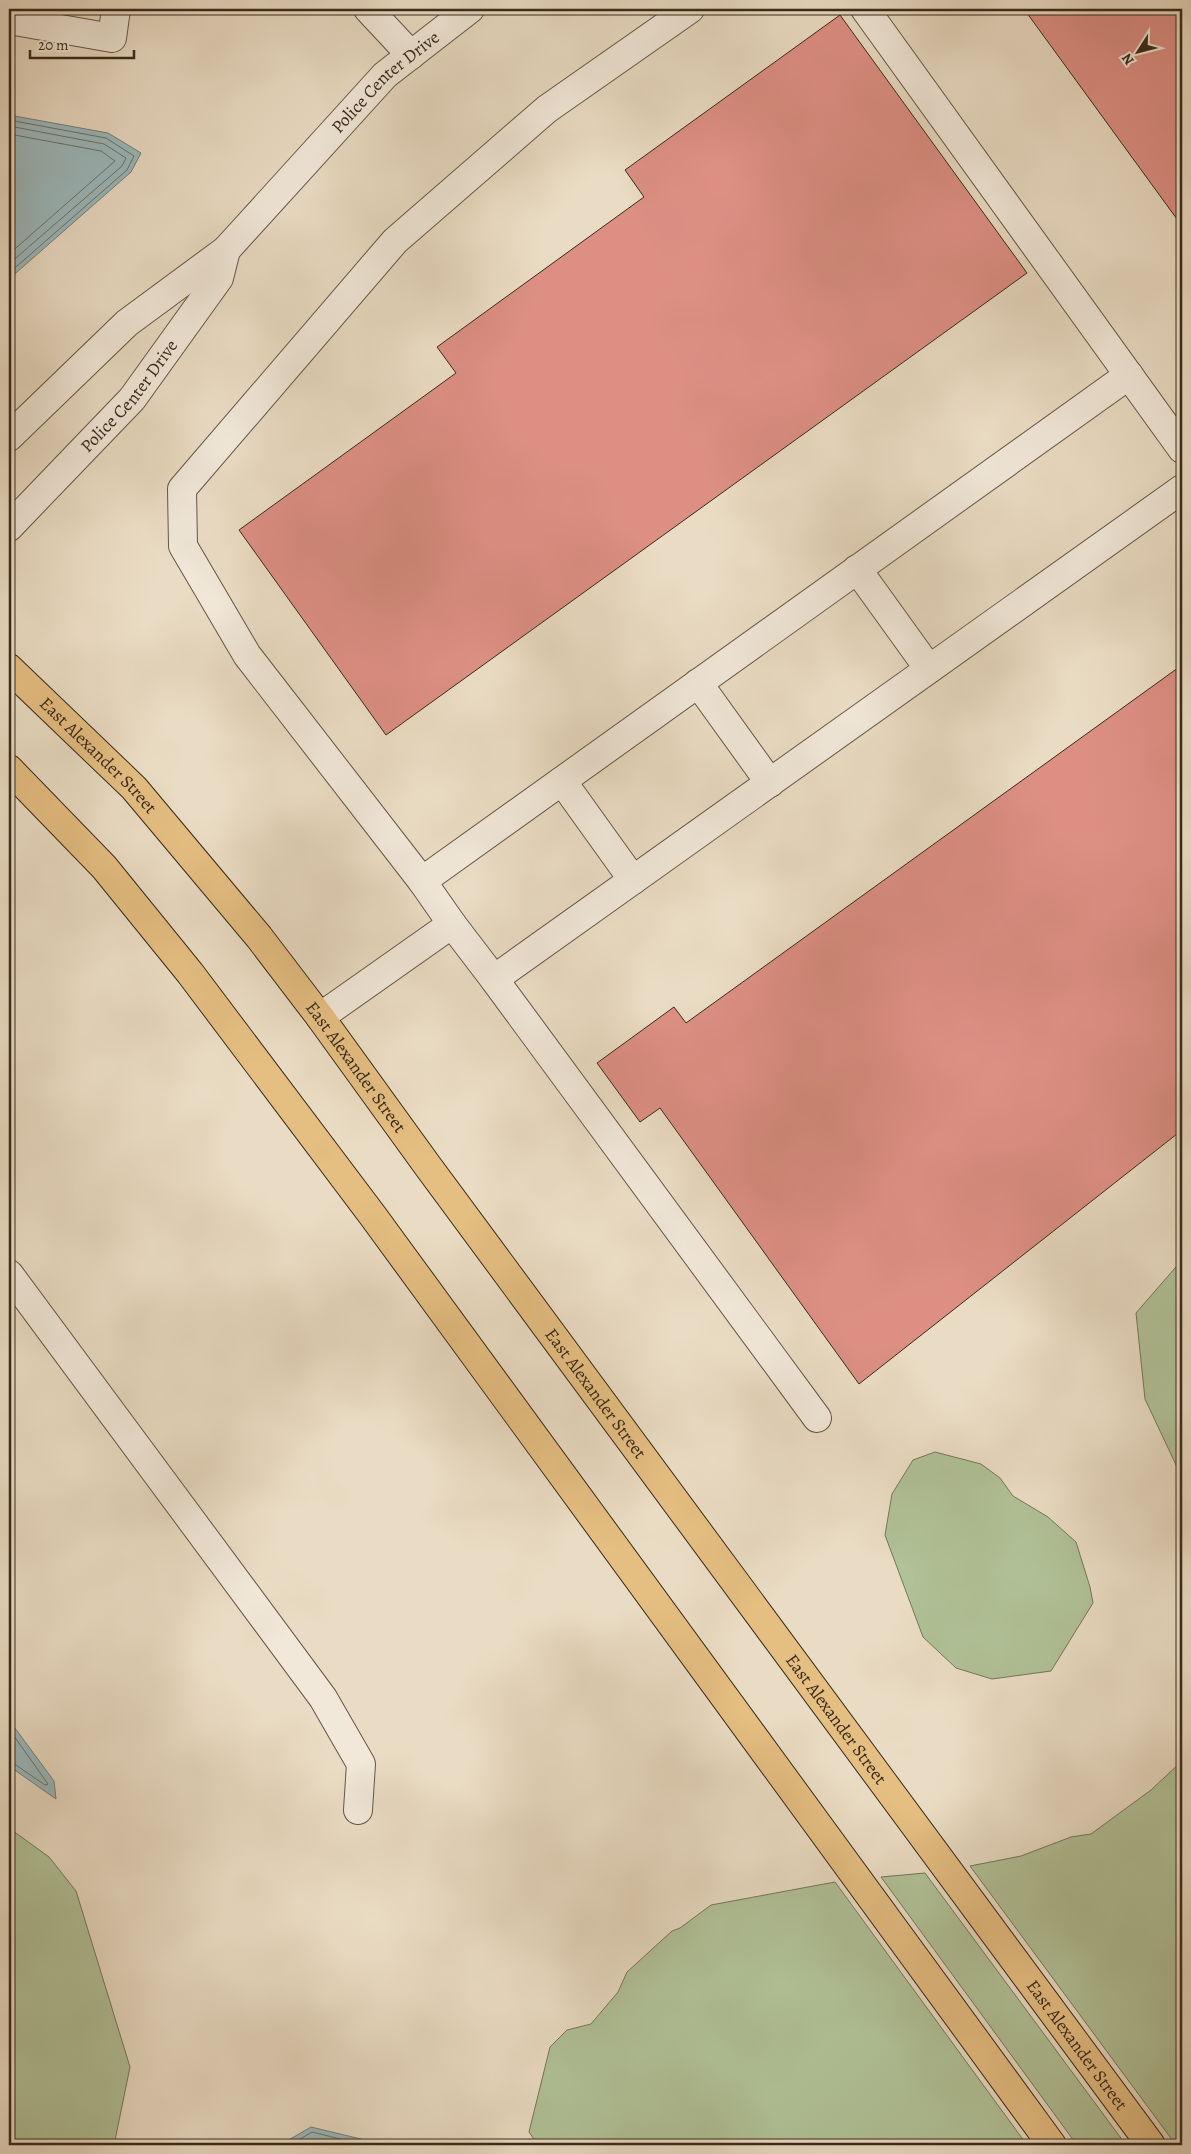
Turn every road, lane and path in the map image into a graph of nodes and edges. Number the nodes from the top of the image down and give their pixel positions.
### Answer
1 (116, 9) edge
2 (368, 9) edge
3 (470, 9) edge
4 (690, 9) edge
5 (865, 9) edge
6 (9, 20) edge
7 (411, 55) junction
8 (226, 250) junction
9 (1129, 375) junction
10 (9, 437) edge
11 (1182, 449) edge
12 (1182, 488) edge
13 (9, 528) edge
14 (857, 569) junction
15 (9, 668) edge
16 (929, 669) junction
17 (698, 684) junction
18 (9, 769) edge
19 (562, 781) junction
20 (770, 783) junction
21 (633, 880) junction
22 (422, 881) junction
23 (452, 924) junction
24 (494, 979) junction
25 (320, 1017) junction
26 (9, 1274) edge
27 (817, 1418) dead end
28 (358, 1810) dead end
29 (1052, 2145) edge
30 (1151, 2145) edge

1 - 6 street
2 - 7 street
3 - 7 street, Police Center Drive
4 - 22 street
5 - 9 street
7 - 8 street, Police Center Drive
8 - 10 street, Police Center Drive
8 - 13 street, Police Center Drive
9 - 11 street
9 - 14 street
12 - 16 street
14 - 16 street
14 - 17 street
15 - 25 main road, East Alexander Street
16 - 20 street
17 - 19 street
17 - 20 street
18 - 29 main road
19 - 21 street
19 - 22 street
20 - 21 street
21 - 24 street
22 - 23 street
23 - 24 street
23 - 25 street
24 - 27 street
25 - 30 main road, East Alexander Street
26 - 28 street

